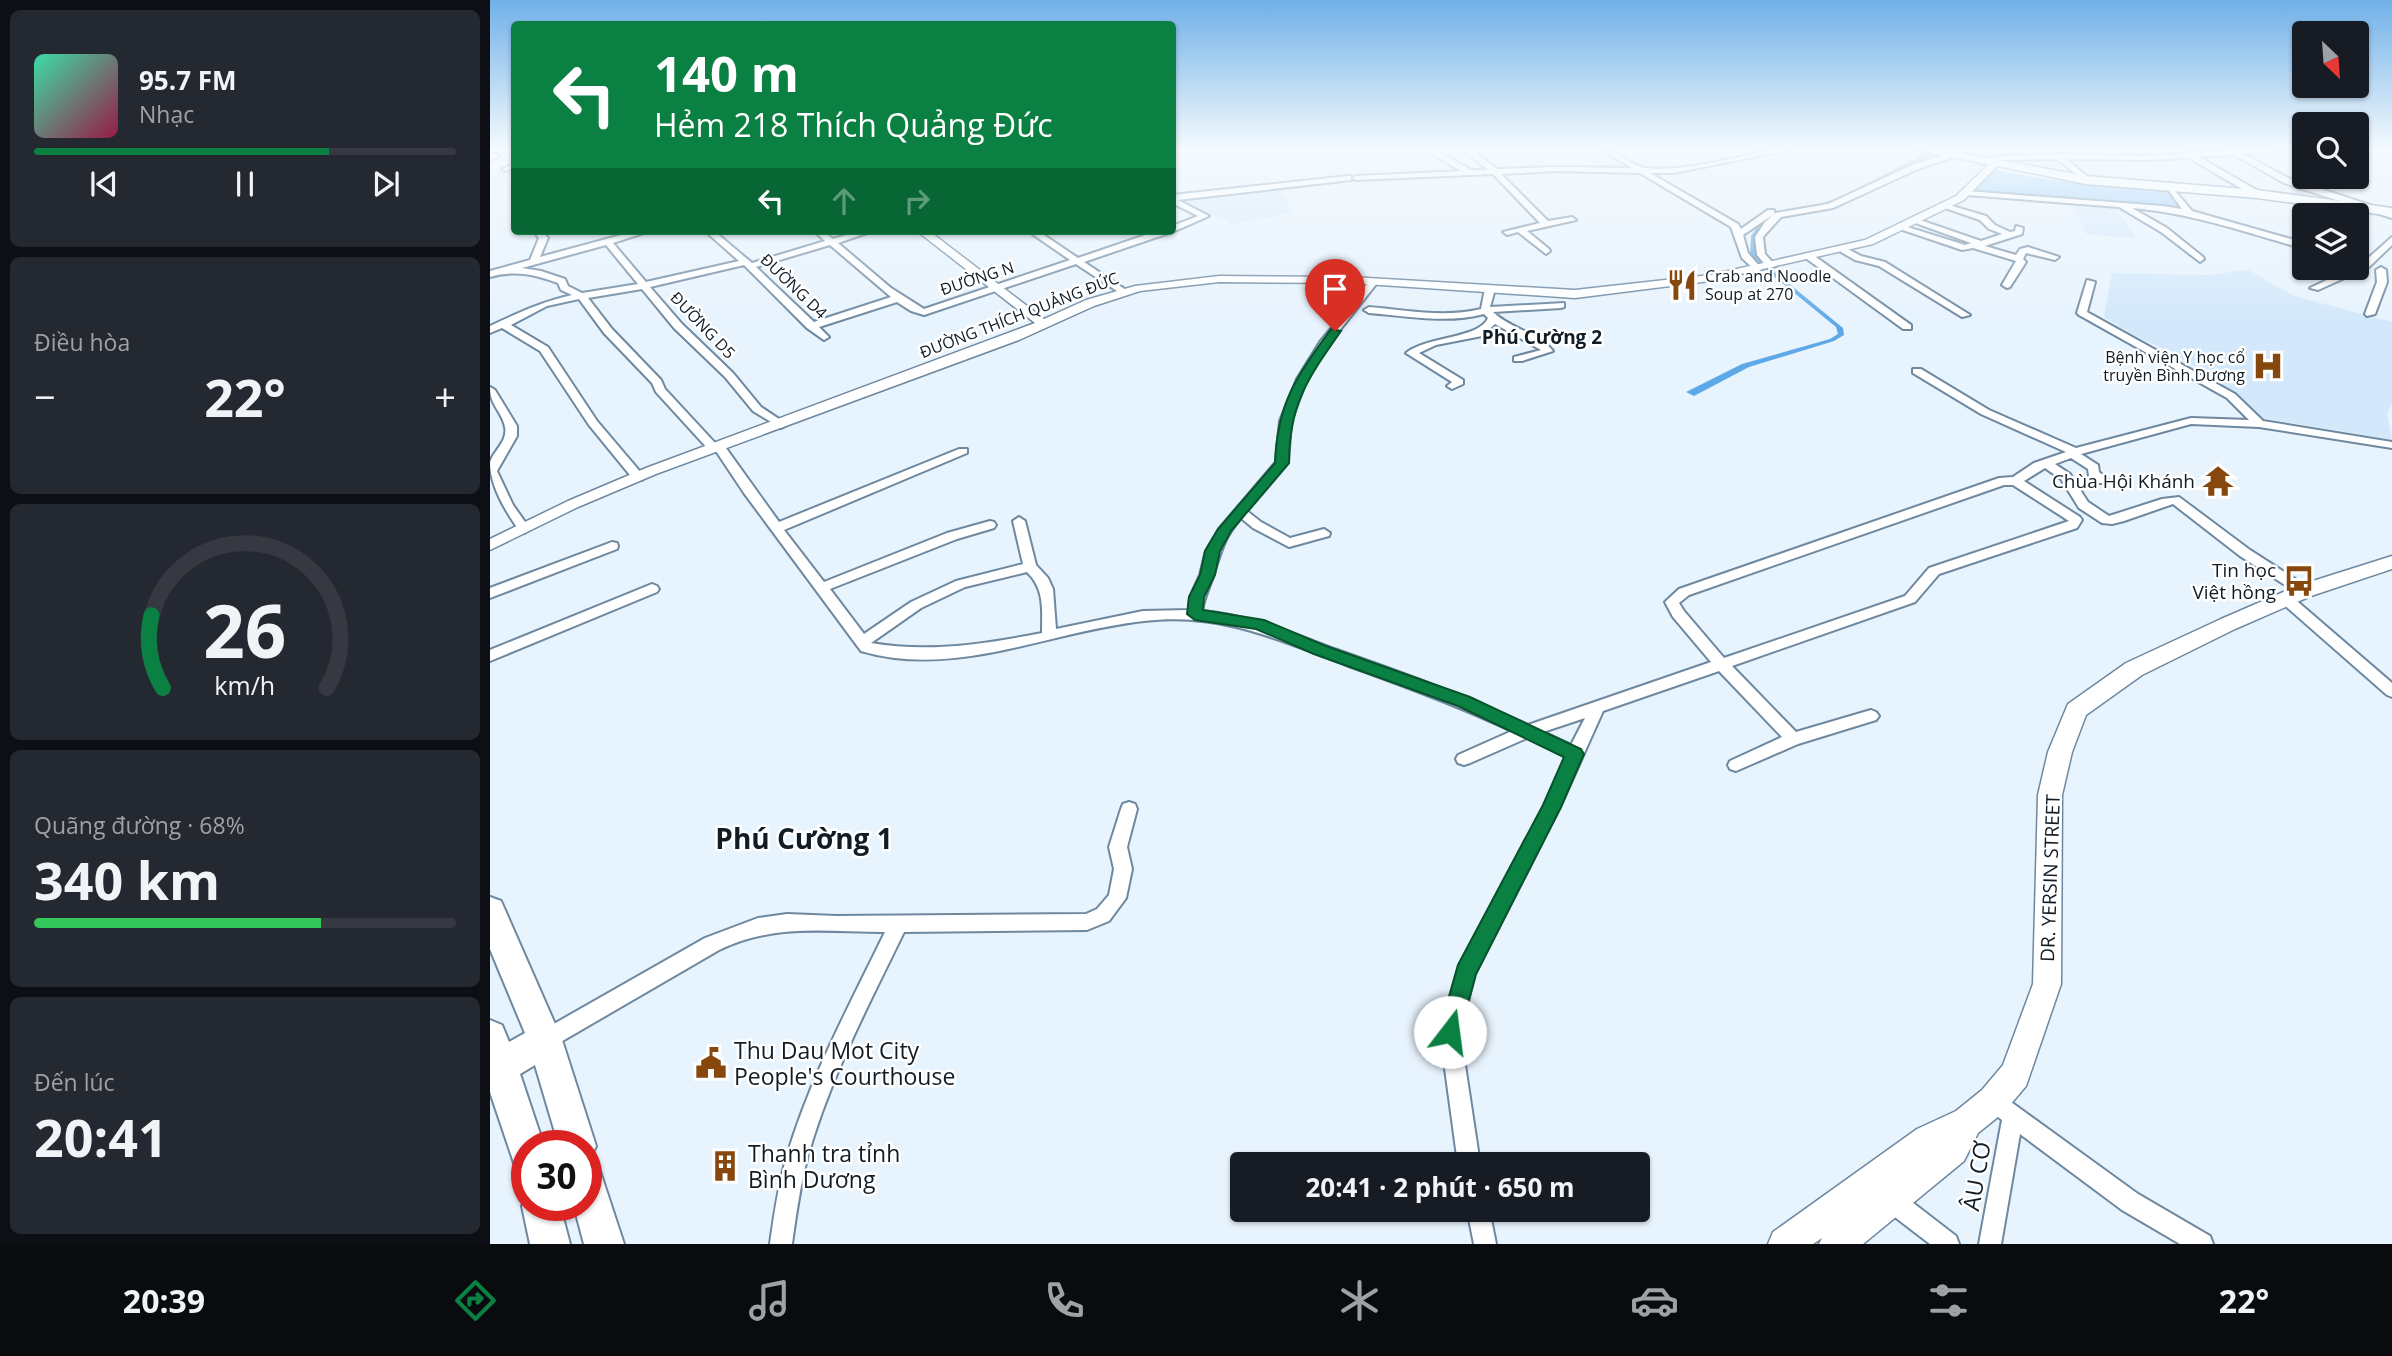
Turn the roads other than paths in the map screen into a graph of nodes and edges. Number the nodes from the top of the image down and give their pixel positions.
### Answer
1 (1188, 207) edge
2 (1529, 207) edge
3 (1705, 207) edge
4 (1785, 207) edge
5 (1822, 207) edge
6 (1941, 207) edge
7 (1951, 207) edge
8 (2125, 207) edge
9 (2144, 207) edge
10 (2184, 207) edge
11 (2348, 207) edge
12 (2369, 207) edge
13 (2388, 213) edge
14 (2189, 214) junction
15 (1572, 219) dead end
16 (1764, 221) junction
17 (1914, 221) junction
18 (1546, 224) junction
19 (1176, 227) edge
20 (1901, 228) junction
21 (2019, 228) dead end
22 (1521, 230) junction
23 (1507, 232) dead end
24 (1740, 234) junction
25 (541, 235) edge
26 (630, 235) edge
27 (714, 235) edge
28 (823, 235) edge
29 (856, 235) edge
30 (933, 235) edge
31 (1038, 235) edge
32 (1139, 235) edge
33 (1154, 235) edge
34 (2010, 235) junction
35 (1145, 238) junction
36 (2392, 240) edge
37 (608, 242) junction
38 (833, 242) junction
39 (2292, 242) edge
40 (1978, 245) junction
41 (1844, 250) junction
42 (1546, 251) dead end
43 (1810, 257) junction
44 (2056, 257) dead end
45 (2369, 258) edge
46 (2019, 259) junction
47 (2200, 259) dead end
48 (1077, 261) junction
49 (534, 262) junction
50 (748, 264) junction
51 (2369, 266) edge
52 (1764, 268) junction
53 (508, 269) junction
54 (2381, 270) junction
55 (490, 274) edge
56 (2392, 274) edge
57 (2331, 280) edge
58 (1374, 281) junction
59 (2090, 282) dead end
60 (2007, 285) dead end
61 (643, 286) junction
62 (1003, 287) junction
63 (2315, 288) dead end
64 (1490, 289) junction
65 (1123, 292) junction
66 (581, 296) junction
67 (899, 298) junction
68 (1561, 305) dead end
69 (1369, 310) dead end
70 (2370, 314) dead end
71 (1489, 315) junction
72 (1965, 315) dead end
73 (507, 321) junction
74 (1049, 322) junction
75 (811, 326) junction
76 (1907, 327) dead end
77 (490, 330) edge
78 (824, 337) dead end
79 (1518, 359) dead end
80 (1917, 371) dead end
81 (1452, 386) dead end
82 (490, 390) edge
83 (2259, 424) junction
84 (781, 425) junction
85 (2392, 445) edge
86 (716, 447) junction
87 (963, 451) dead end
88 (2074, 453) junction
89 (2046, 463) junction
90 (638, 477) junction
91 (2103, 480) dead end
92 (2016, 481) junction
93 (1241, 512) junction
94 (1019, 521) dead end
95 (990, 525) dead end
96 (777, 528) junction
97 (524, 529) junction
98 (1324, 533) dead end
99 (490, 545) edge
100 (612, 546) dead end
101 (2392, 562) edge
102 (1030, 567) junction
103 (823, 587) junction
104 (652, 589) dead end
105 (490, 593) edge
106 (2295, 595) junction
107 (1195, 614) junction
108 (1049, 634) junction
109 (862, 642) junction
110 (490, 656) edge
111 (1722, 665) junction
112 (2392, 691) edge
113 (1597, 708) junction
114 (1871, 716) dead end
115 (1526, 732) junction
116 (1793, 739) junction
117 (1575, 754) junction
118 (1464, 759) dead end
119 (1736, 765) dead end
120 (1129, 809) dead end
121 (490, 911) edge
122 (898, 924) junction
123 (545, 1040) junction
124 (495, 1051) edge
125 (1993, 1101) junction
126 (2013, 1116) junction
127 (1967, 1122) junction
128 (521, 1130) edge
129 (572, 1130) edge
130 (1467, 1152) edge
131 (1891, 1200) junction
132 (545, 1221) edge
133 (597, 1221) edge
134 (1481, 1222) edge
135 (1792, 1242) edge
136 (550, 1244) edge
137 (604, 1244) edge
138 (781, 1244) edge
139 (1485, 1244) edge
140 (1836, 1244) edge
141 (1948, 1244) edge
142 (1990, 1244) edge
143 (2202, 1244) edge

1 - 19 street
2 - 18 street
3 - 24 street
4 - 16 street
5 - 16 street
6 - 17 street, ĐƯỜNG THÍCH QUẢNG ĐỨC
7 - 34 street
8 - 47 street
9 - 14 street
10 - 14 street
11 - 13 main road
12 - 13 street
14 - 39 street
15 - 18 street
16 - 24 street
16 - 52 street
17 - 20 street, ĐƯỜNG THÍCH QUẢNG ĐỨC
17 - 40 street
18 - 22 street
20 - 40 street
20 - 41 street, ĐƯỜNG THÍCH QUẢNG ĐỨC
21 - 34 street
22 - 23 street
22 - 42 street
24 - 52 street
25 - 49 street
26 - 37 street
27 - 50 street, ĐƯỜNG D4
28 - 38 street, ĐƯỜNG N
29 - 38 street
30 - 62 street
31 - 48 street
32 - 35 street
33 - 35 street, ĐƯỜNG N
34 - 40 street
35 - 48 street, ĐƯỜNG N
36 - 45 street
37 - 49 street
37 - 61 street, ĐƯỜNG D5
38 - 50 street
38 - 67 street, ĐƯỜNG N
40 - 46 street
41 - 43 street, ĐƯỜNG THÍCH QUẢNG ĐỨC
41 - 72 street
43 - 52 street, ĐƯỜNG THÍCH QUẢNG ĐỨC
43 - 76 street
44 - 46 street
46 - 60 street
48 - 62 street, ĐƯỜNG N
48 - 65 street
49 - 53 street
50 - 61 street
50 - 75 street, ĐƯỜNG D4
51 - 54 street
52 - 64 street, ĐƯỜNG THÍCH QUẢNG ĐỨC
53 - 55 street
53 - 66 street
54 - 56 street
54 - 70 street
57 - 63 street
58 - 64 street, ĐƯỜNG THÍCH QUẢNG ĐỨC
58 - 65 street, ĐƯỜNG THÍCH QUẢNG ĐỨC
58 - 93 street
59 - 83 street
61 - 66 street
61 - 84 street, ĐƯỜNG D5
62 - 67 street, ĐƯỜNG N
62 - 74 street
64 - 71 street
65 - 74 street, ĐƯỜNG THÍCH QUẢNG ĐỨC
66 - 73 street
66 - 86 street
67 - 75 street
68 - 71 street
69 - 71 street
71 - 79 street
71 - 81 street
73 - 77 street
73 - 90 street
74 - 84 street, ĐƯỜNG THÍCH QUẢNG ĐỨC
75 - 78 street, ĐƯỜNG D4
80 - 88 street
82 - 97 street
83 - 85 street
83 - 88 street
84 - 86 street, ĐƯỜNG THÍCH QUẢNG ĐỨC
86 - 90 street, ĐƯỜNG THÍCH QUẢNG ĐỨC
86 - 96 street
87 - 96 street
88 - 89 street
88 - 91 street
89 - 92 street
89 - 106 street
90 - 97 street, ĐƯỜNG THÍCH QUẢNG ĐỨC
92 - 111 street
92 - 111 street
93 - 98 street
93 - 107 street
94 - 102 street
95 - 103 street
96 - 103 street
97 - 99 street, ĐƯỜNG THÍCH QUẢNG ĐỨC
100 - 105 street
101 - 106 main road, DR. YERSIN STREET
102 - 108 street
102 - 109 street
103 - 109 street
104 - 110 street
106 - 112 street
106 - 125 main road, DR. YERSIN STREET
107 - 108 street
107 - 115 street
108 - 109 street
111 - 113 street
111 - 116 street
113 - 115 street
113 - 117 street
114 - 116 street
115 - 117 street
115 - 118 street
116 - 119 street
117 - 130 street
120 - 122 street
121 - 123 highway
122 - 123 street
122 - 138 street
123 - 124 highway
123 - 129 highway
124 - 128 highway
125 - 126 street
125 - 127 main road, DR. YERSIN STREET
126 - 142 street, ÂU CƠ
126 - 143 street
127 - 131 main road, DR. YERSIN STREET
127 - 135 main road, DR. YERSIN STREET
131 - 140 main road, DR. YERSIN STREET
131 - 141 street
132 - 136 highway
133 - 137 highway
134 - 139 street

